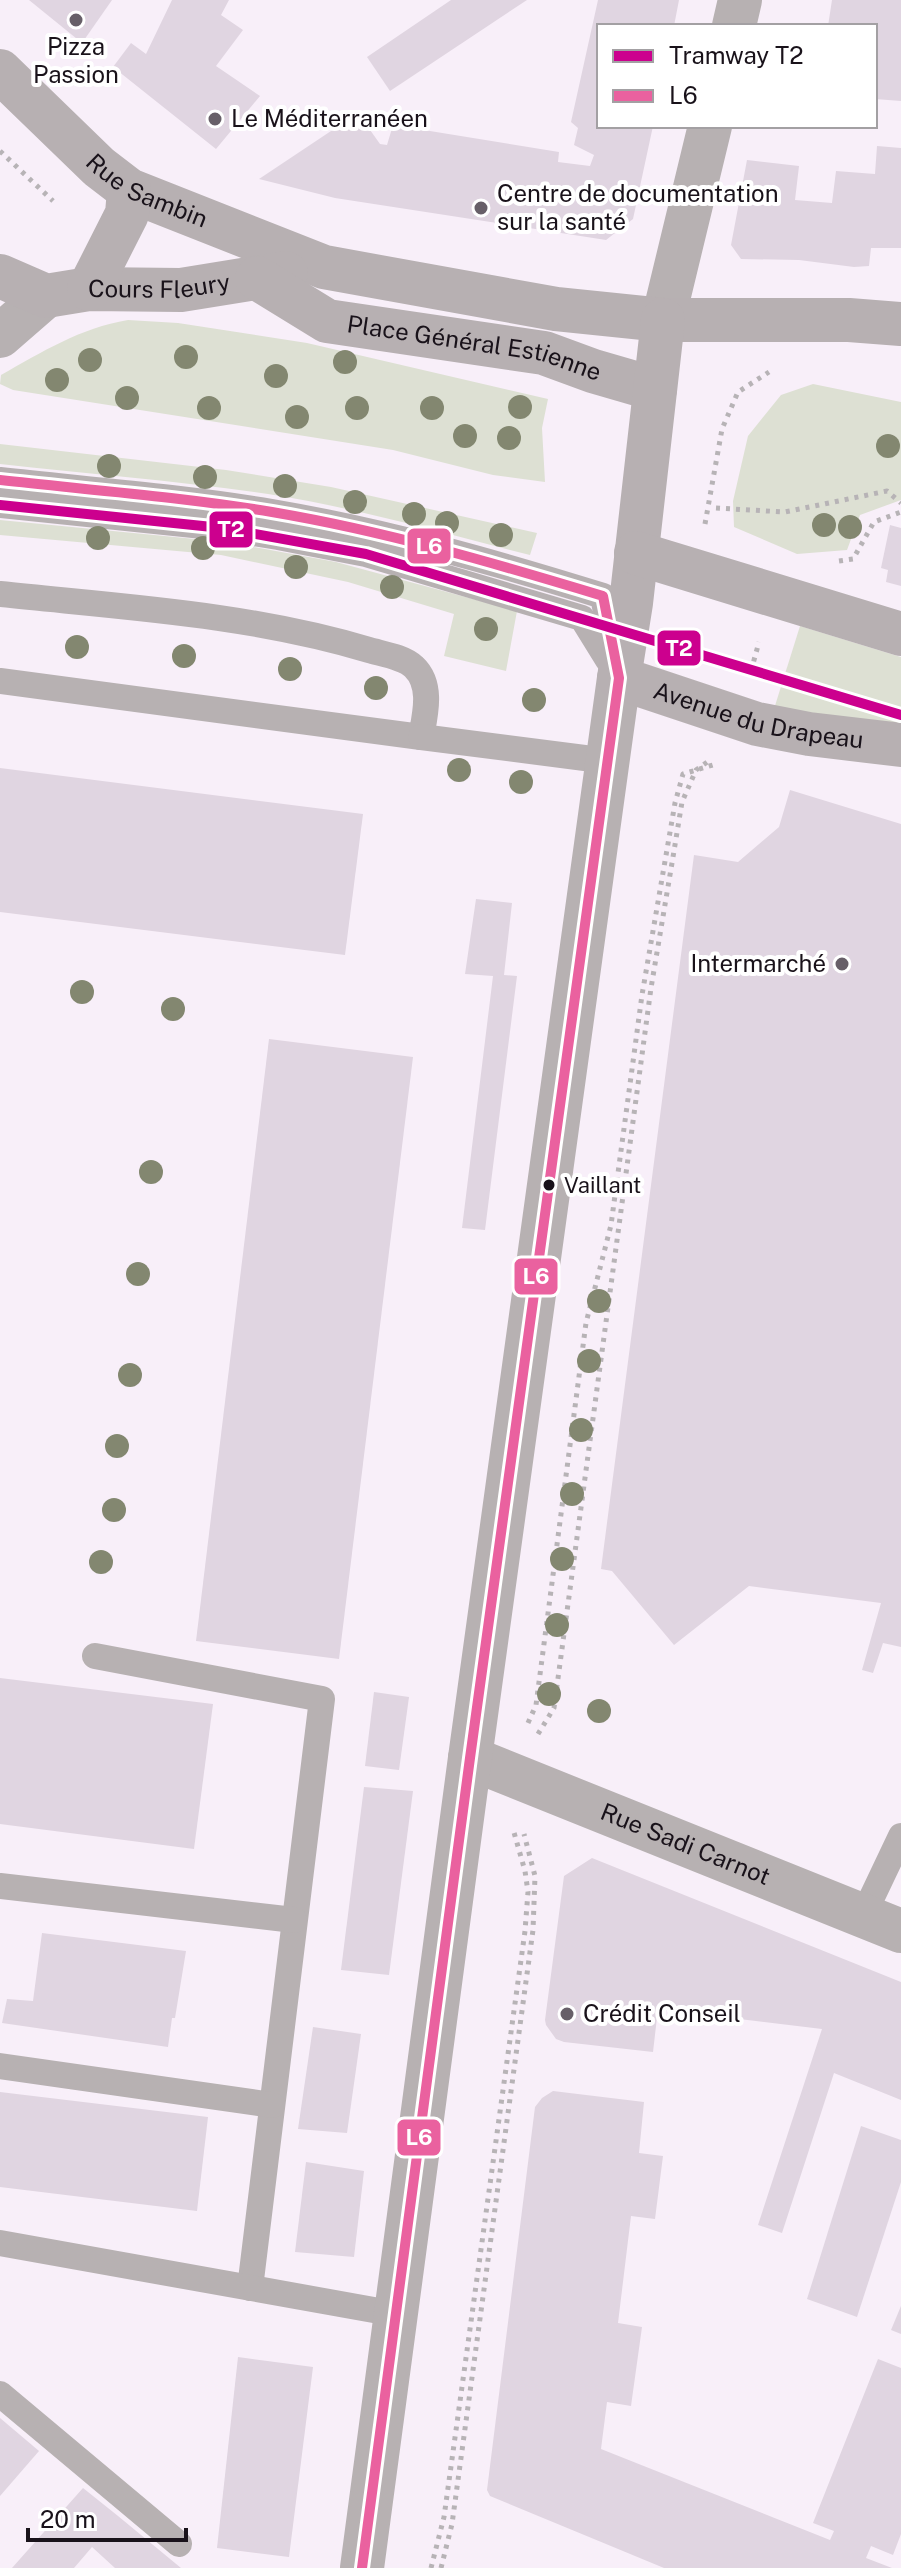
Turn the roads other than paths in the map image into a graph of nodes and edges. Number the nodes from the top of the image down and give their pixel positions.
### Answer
1 (740, 0) edge
2 (734, 24) edge
3 (0, 71) edge
4 (710, 128) edge
5 (129, 190) junction
6 (324, 267) junction
7 (0, 276) edge
8 (257, 278) junction
9 (89, 289) junction
10 (46, 296) junction
11 (663, 320) junction
12 (849, 320) junction
13 (901, 324) edge
14 (0, 336) edge
15 (901, 343) edge
16 (655, 389) junction
17 (0, 480) edge
18 (0, 505) edge
19 (636, 553) junction
20 (0, 594) edge
21 (901, 634) edge
22 (619, 678) junction
23 (0, 681) edge
24 (421, 737) junction
25 (901, 745) edge
26 (608, 761) junction
27 (95, 1656) dead end
28 (470, 1758) junction
29 (901, 1836) edge
30 (0, 1886) edge
31 (294, 1920) junction
32 (882, 1924) edge
33 (0, 2066) edge
34 (272, 2105) junction
35 (0, 2243) edge
36 (250, 2288) junction
37 (396, 2314) junction
38 (0, 2394) edge
39 (179, 2544) dead end
40 (362, 2568) edge

1 - 2 street
3 - 5 main road, Rue Sambin
4 - 11 street
5 - 6 main road, Rue Sambin
5 - 9 main road
6 - 8 main road, Cours Fleury
6 - 11 main road
7 - 10 main road
8 - 9 main road, Cours Fleury
8 - 16 main road, Place Général Estienne
9 - 10 main road, Cours Fleury
10 - 14 street
11 - 12 main road
11 - 16 main road
12 - 13 main road
12 - 15 main road
16 - 19 main road
17 - 22 lane
18 - 22 lane
19 - 21 main road
19 - 22 main road
20 - 24 lane
22 - 25 main road, Avenue du Drapeau
22 - 26 street
23 - 24 lane
24 - 26 lane
26 - 28 street
27 - 31 lane
28 - 32 street, Rue Sadi Carnot
28 - 37 street
29 - 32 lane
30 - 31 lane
31 - 34 lane
33 - 34 lane
34 - 36 lane
35 - 36 lane
36 - 37 lane
37 - 40 street
38 - 39 lane

